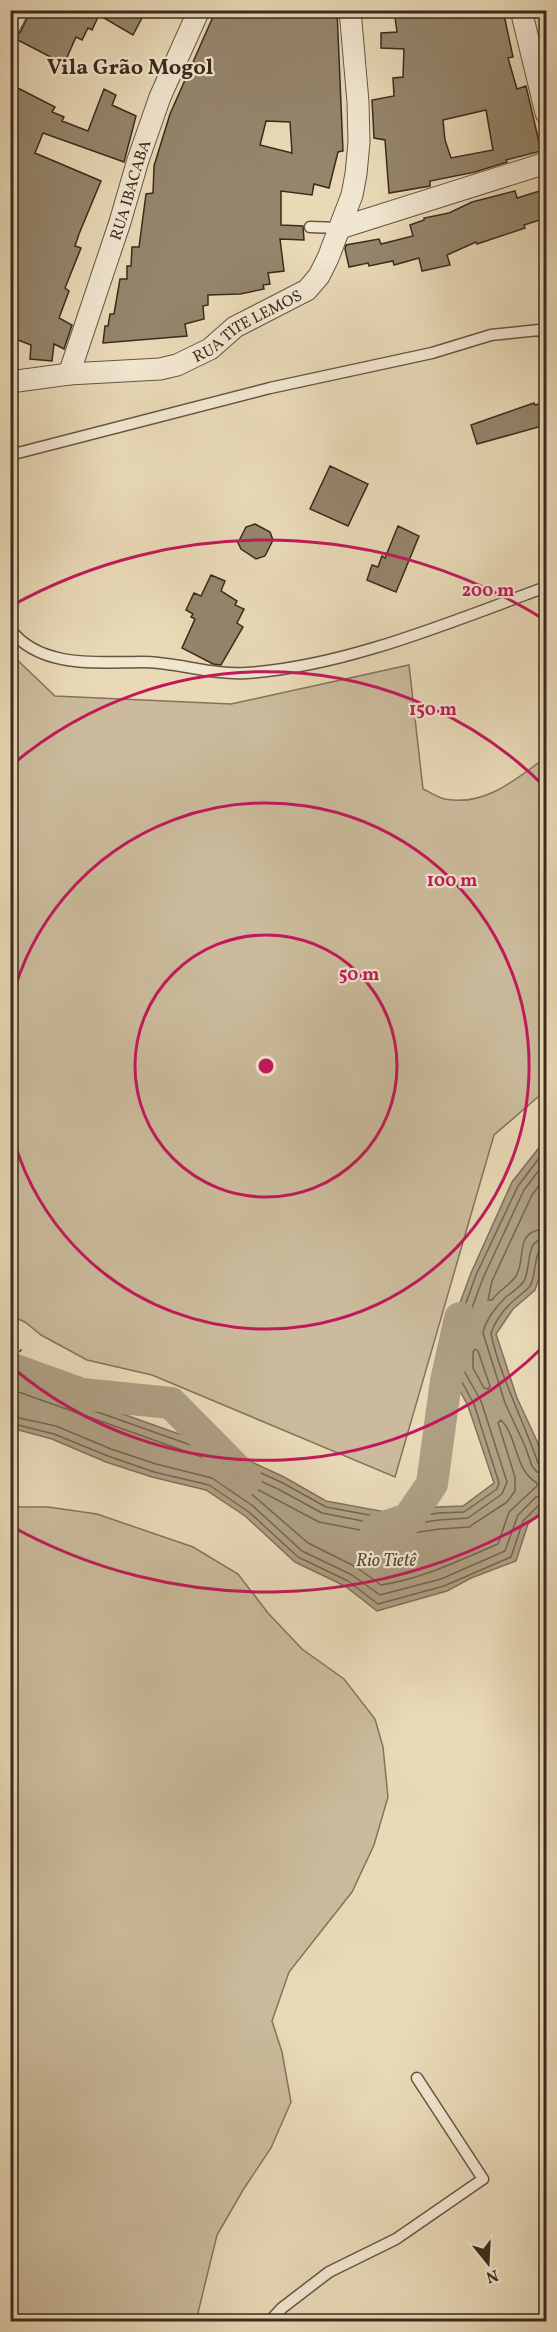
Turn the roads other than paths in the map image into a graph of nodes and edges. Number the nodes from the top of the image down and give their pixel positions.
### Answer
1 (18, 10) edge
2 (199, 10) edge
3 (350, 10) edge
4 (521, 10) edge
5 (10, 25) edge
6 (546, 113) edge
7 (546, 163) edge
8 (310, 227) dead end
9 (340, 228) junction
10 (546, 336) edge
11 (69, 374) junction
12 (10, 382) edge
13 (10, 455) edge
14 (546, 587) edge
15 (10, 629) edge
16 (417, 2078) dead end
17 (269, 2322) edge

1 - 5 street
2 - 11 street, RUA IBACABA
3 - 9 street, RUA TITE LEMOS
4 - 6 street
7 - 9 street
8 - 9 lane
9 - 11 street, RUA TITE LEMOS
10 - 13 lane
11 - 12 street, RUA TITE LEMOS
14 - 15 lane
16 - 17 lane

